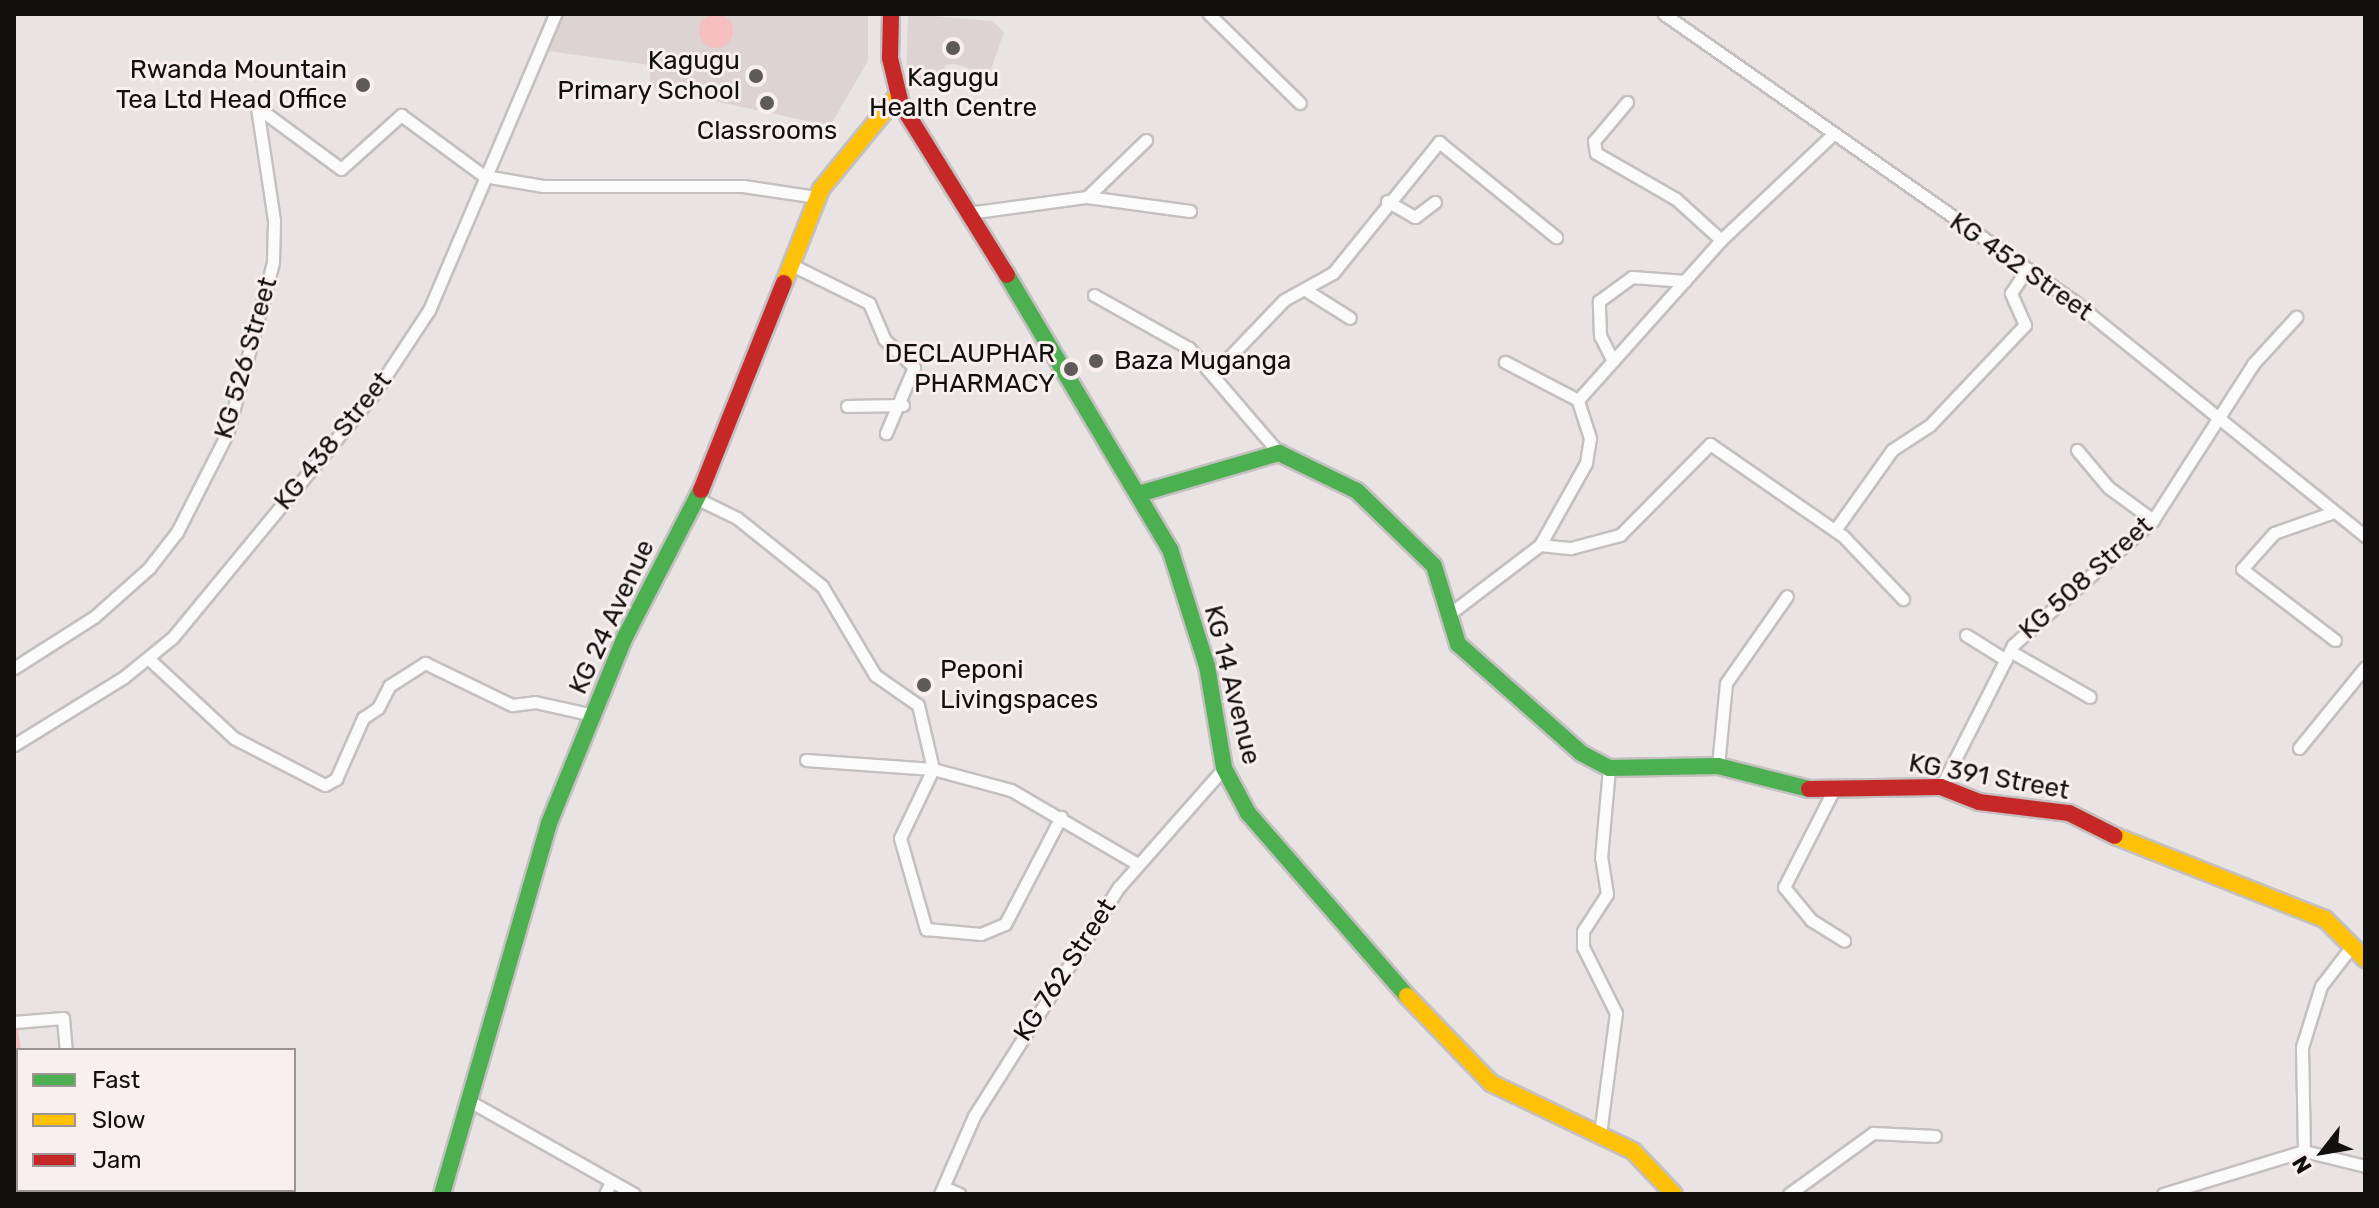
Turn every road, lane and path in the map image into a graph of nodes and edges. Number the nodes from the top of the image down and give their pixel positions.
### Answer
1 (555, 14) edge
2 (891, 14) edge
3 (1209, 14) edge
4 (1664, 14) edge
5 (898, 95) junction
6 (1627, 102) dead end
7 (1300, 103) dead end
8 (1833, 134) junction
9 (1146, 140) dead end
10 (484, 176) junction
11 (817, 197) junction
12 (1087, 197) junction
13 (1387, 201) junction
14 (1435, 202) dead end
15 (1190, 211) dead end
16 (968, 213) junction
17 (1556, 237) dead end
18 (1721, 240) junction
19 (792, 265) junction
20 (2026, 271) junction
21 (1685, 281) junction
22 (1304, 289) junction
23 (1094, 295) dead end
24 (2296, 317) dead end
25 (1350, 318) dead end
26 (1613, 361) junction
27 (1505, 362) dead end
28 (1214, 373) junction
29 (1578, 400) junction
30 (903, 405) junction
31 (847, 406) dead end
32 (2217, 417) junction
33 (886, 433) dead end
34 (2077, 450) dead end
35 (1279, 453) junction
36 (1142, 493) junction
37 (698, 499) junction
38 (2331, 513) junction
39 (2153, 520) junction
40 (1835, 530) junction
41 (2365, 536) edge
42 (1540, 545) junction
43 (1787, 596) dead end
44 (1903, 599) dead end
45 (1448, 615) junction
46 (1966, 635) dead end
47 (2335, 640) dead end
48 (2008, 656) junction
49 (149, 659) junction
50 (2365, 667) edge
51 (14, 668) edge
52 (2090, 697) dead end
53 (593, 715) junction
54 (14, 745) edge
55 (2299, 748) dead end
56 (806, 760) dead end
57 (1718, 766) junction
58 (1224, 768) junction
59 (1609, 768) junction
60 (933, 769) junction
61 (1941, 787) junction
62 (1833, 791) junction
63 (1061, 817) junction
64 (1136, 863) junction
65 (1844, 941) dead end
66 (2352, 946) junction
67 (2365, 959) edge
68 (14, 1022) edge
69 (66, 1048) edge
70 (471, 1102) junction
71 (1600, 1134) junction
72 (1935, 1136) dead end
73 (2304, 1151) junction
74 (2365, 1166) edge
75 (611, 1182) junction
76 (942, 1190) edge
77 (73, 1193) edge
78 (53, 1194) edge
79 (442, 1194) edge
80 (605, 1194) edge
81 (634, 1194) edge
82 (960, 1194) edge
83 (1674, 1194) edge
84 (1789, 1194) edge
85 (2163, 1194) edge

1 - 10 street, KG 438 Street
2 - 5 main road, KG 14 Avenue
3 - 7 street
4 - 8 street, KG 452 Street
5 - 11 main road, KG 24 Avenue
5 - 16 main road, KG 14 Avenue
6 - 18 street
8 - 18 street
8 - 20 street, KG 452 Street
9 - 12 street
10 - 11 street
10 - 49 street, KG 438 Street
10 - 51 street, KG 526 Street
11 - 19 main road, KG 24 Avenue
12 - 15 street
12 - 16 street
13 - 14 street
13 - 17 street
13 - 22 street
16 - 36 main road, KG 14 Avenue
18 - 21 street
19 - 30 street
19 - 37 main road, KG 24 Avenue
20 - 32 street, KG 452 Street
20 - 40 street
21 - 26 street
21 - 26 street
22 - 25 street
22 - 28 street
23 - 28 street
24 - 32 street, KG 508 Street
26 - 29 street
27 - 29 street
28 - 35 street
29 - 42 street
30 - 31 street
30 - 33 street
32 - 38 street, KG 452 Street
32 - 39 street, KG 508 Street
34 - 39 street
35 - 36 main road
35 - 45 main road
36 - 58 main road, KG 14 Avenue
37 - 53 main road, KG 24 Avenue
37 - 60 street
38 - 41 street, KG 452 Street
38 - 47 street
39 - 48 street, KG 508 Street
40 - 42 street
40 - 44 street
42 - 45 street
43 - 57 street
45 - 59 main road
46 - 48 street
48 - 52 street
48 - 61 street, KG 508 Street
49 - 53 street
49 - 54 street, KG 438 Street
50 - 55 street
53 - 70 main road, KG 24 Avenue
56 - 60 street
57 - 59 main road, KG 391 Street
57 - 62 main road, KG 391 Street
58 - 64 street, KG 762 Street
58 - 71 main road, KG 14 Avenue
59 - 71 street
60 - 63 street
60 - 63 street
61 - 62 main road, KG 391 Street
61 - 66 main road, KG 391 Street
62 - 65 street
63 - 64 street
64 - 76 street, KG 762 Street
66 - 67 main road, KG 391 Street
66 - 73 street
68 - 69 street
70 - 75 street
70 - 79 main road, KG 24 Avenue
71 - 83 main road, KG 14 Avenue
72 - 84 street
73 - 74 street
73 - 85 street
75 - 80 street
75 - 81 street
76 - 82 street
77 - 78 street

